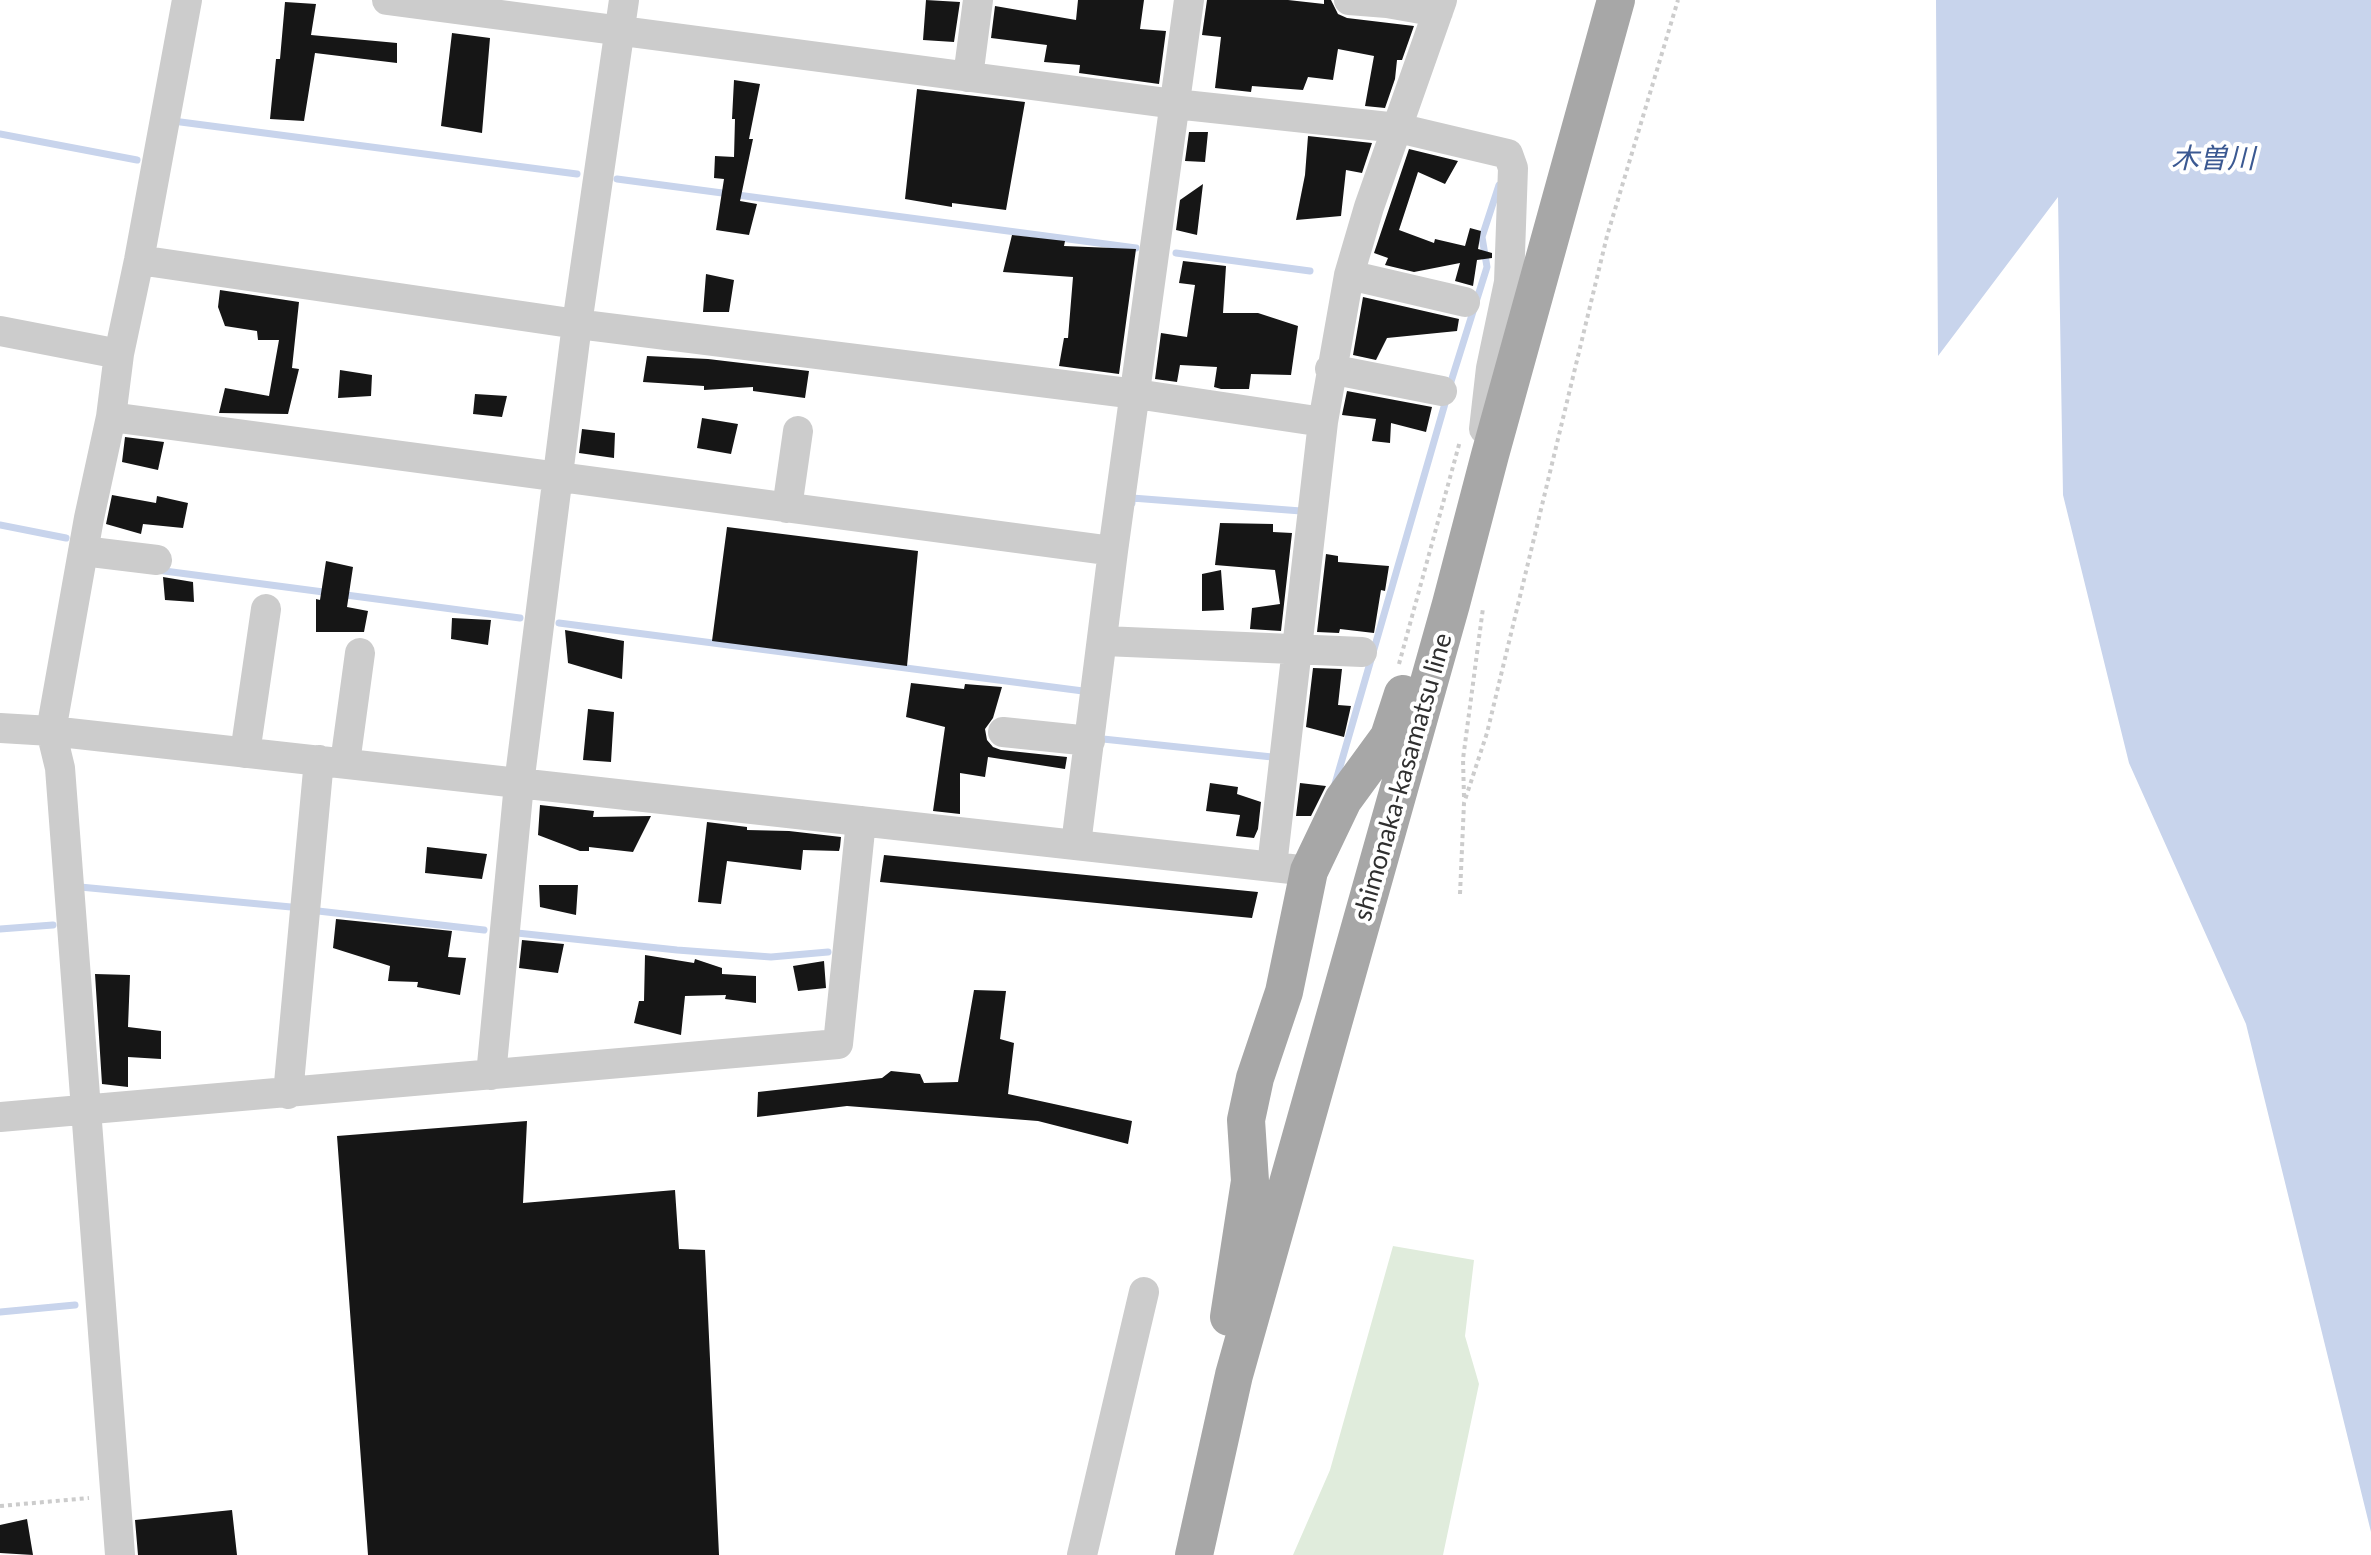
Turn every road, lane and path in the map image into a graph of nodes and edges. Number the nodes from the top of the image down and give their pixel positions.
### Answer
1 (187, 0) edge
2 (387, 0) edge
3 (624, 0) edge
4 (978, 0) edge
5 (1189, 0) edge
6 (1349, 0) edge
7 (1616, 0) edge
8 (1678, 0) edge
9 (1440, 6) edge
10 (489, 7) edge
11 (620, 32) junction
12 (968, 77) junction
13 (1175, 104) junction
14 (1398, 128) junction
15 (139, 260) junction
16 (1349, 275) junction
17 (1465, 302) dead end
18 (577, 324) junction
19 (0, 331) edge
20 (119, 354) junction
21 (1330, 369) junction
22 (1442, 391) dead end
23 (1136, 394) junction
24 (111, 417) junction
25 (1323, 422) junction
26 (798, 431) dead end
27 (1490, 455) junction
28 (558, 477) junction
29 (787, 508) junction
30 (83, 551) junction
31 (1113, 551) junction
32 (157, 560) dead end
33 (1468, 600) junction
34 (266, 609) dead end
35 (1104, 641) junction
36 (1297, 650) junction
37 (1362, 652) dead end
38 (360, 653) dead end
39 (0, 728) edge
40 (51, 731) junction
41 (1003, 732) dead end
42 (1090, 741) junction
43 (245, 753) junction
44 (332, 762) junction
45 (519, 784) junction
46 (1464, 803) junction
47 (861, 821) junction
48 (1076, 844) junction
49 (1291, 868) junction
50 (1460, 894) dead end
51 (491, 1075) junction
52 (288, 1094) junction
53 (87, 1109) junction
54 (0, 1117) edge
55 (1144, 1292) dead end
56 (1234, 1375) junction
57 (116, 1496) junction
58 (0, 1506) edge
59 (120, 1555) edge
60 (1082, 1555) edge
61 (1194, 1555) edge

1 - 15 street
2 - 10 street
3 - 11 street
4 - 12 street
5 - 13 street
6 - 9 street
7 - 27 main road, shimonaka-kasamatsu line
8 - 46 path
9 - 14 street
10 - 11 street
11 - 12 street
11 - 18 street
12 - 13 street
13 - 14 street
13 - 23 street
14 - 16 street
14 - 27 street
15 - 18 street
15 - 20 street
16 - 17 street
16 - 21 street
18 - 23 street
18 - 28 street
19 - 20 street
20 - 24 street
21 - 22 street
21 - 25 street
23 - 25 street
23 - 31 street
24 - 28 street
24 - 30 street
25 - 36 street
26 - 29 street
27 - 33 main road, shimonaka-kasamatsu line
28 - 29 street
28 - 45 street
29 - 31 street
30 - 32 street
30 - 40 street
31 - 35 street
33 - 46 path
33 - 49 main road
33 - 56 main road, shimonaka-kasamatsu line
34 - 43 street
35 - 36 street
35 - 42 street
36 - 37 street
36 - 49 street
38 - 44 street
39 - 40 street
40 - 43 street
40 - 53 street
41 - 42 street
42 - 48 street
43 - 44 street
44 - 45 street
44 - 52 street
45 - 47 street
45 - 51 street
46 - 50 path
47 - 48 street
47 - 51 street
48 - 49 street
49 - 56 main road
51 - 52 street
52 - 53 street
53 - 54 street
53 - 57 street
55 - 60 street
56 - 61 main road, shimonaka-kasamatsu line
57 - 58 path
57 - 59 street

